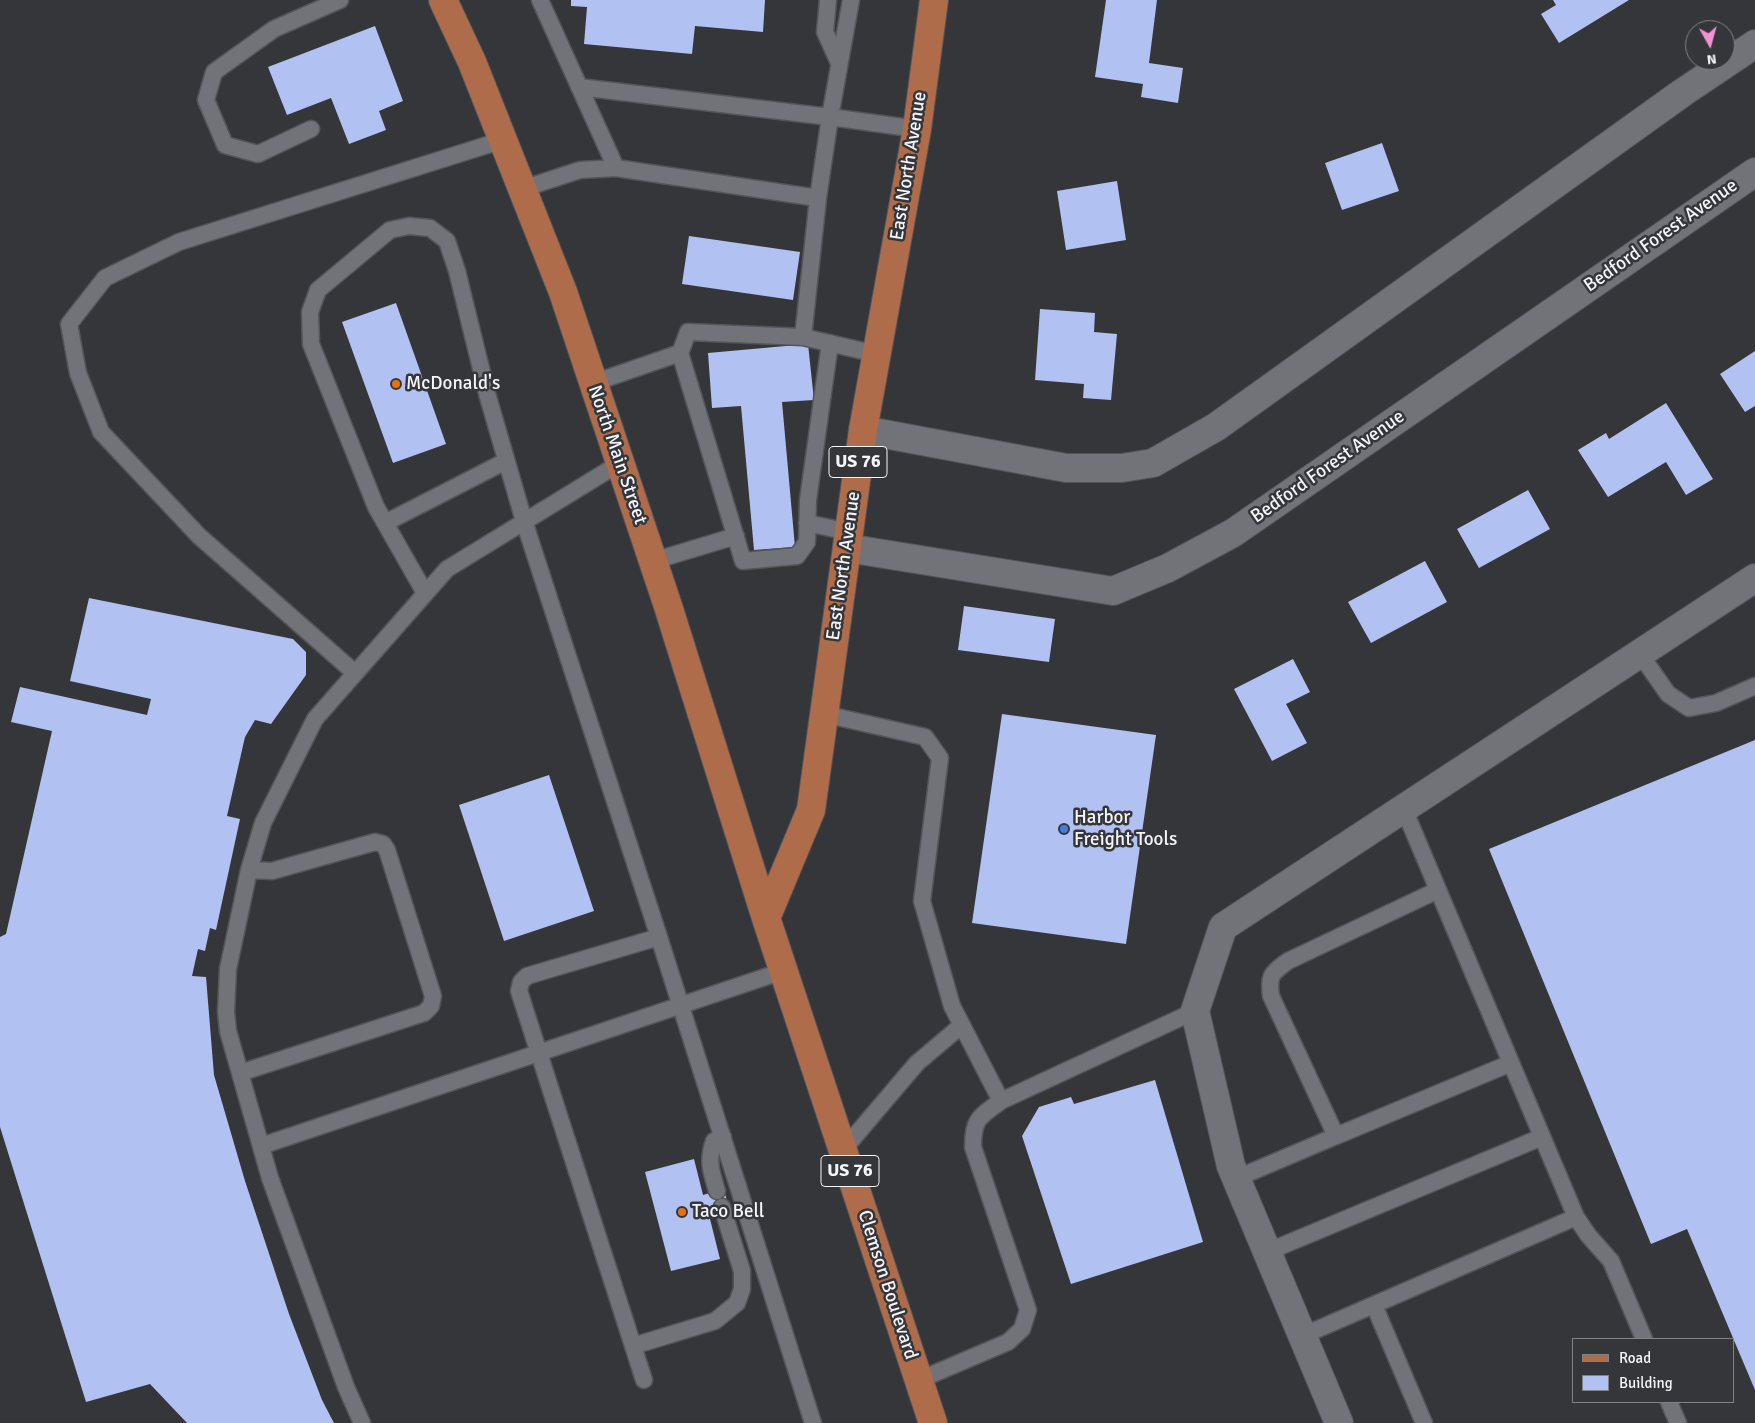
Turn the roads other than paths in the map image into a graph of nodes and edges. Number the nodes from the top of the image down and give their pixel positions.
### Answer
1 (340, 0) edge
2 (443, 0) edge
3 (540, 0) edge
4 (828, 0) edge
5 (850, 0) edge
6 (934, 0) edge
7 (1755, 44) edge
8 (839, 63) junction
9 (579, 87) junction
10 (830, 117) junction
11 (311, 129) dead end
12 (917, 130) junction
13 (503, 140) junction
14 (616, 168) junction
15 (1755, 172) edge
16 (522, 189) junction
17 (818, 198) junction
18 (804, 337) junction
19 (830, 343) junction
20 (680, 352) junction
21 (876, 354) junction
22 (594, 383) junction
23 (863, 430) junction
24 (506, 461) junction
25 (620, 463) junction
26 (524, 521) junction
27 (808, 523) junction
28 (385, 524) junction
29 (736, 536) junction
30 (848, 540) junction
31 (653, 561) junction
32 (1755, 578) edge
33 (425, 593) junction
34 (1640, 654) junction
35 (355, 673) junction
36 (1755, 686) edge
37 (824, 714) junction
38 (1404, 809) junction
39 (249, 870) junction
40 (1438, 890) junction
41 (766, 918) junction
42 (659, 937) junction
43 (783, 970) junction
44 (681, 1005) junction
45 (1195, 1011) junction
46 (962, 1026) junction
47 (537, 1052) junction
48 (1511, 1063) junction
49 (240, 1073) junction
50 (1001, 1101) junction
51 (1336, 1136) junction
52 (723, 1137) junction
53 (1542, 1138) junction
54 (261, 1146) junction
55 (842, 1150) junction
56 (1237, 1178) junction
57 (717, 1191) dead end
58 (722, 1207) dead end
59 (1576, 1217) junction
60 (1267, 1252) junction
61 (1374, 1305) junction
62 (1302, 1336) junction
63 (1644, 1338) edge
64 (633, 1346) junction
65 (644, 1380) dead end
66 (919, 1380) junction
67 (1670, 1403) edge
68 (362, 1423) edge
69 (814, 1423) edge
70 (933, 1423) edge
71 (1339, 1423) edge
72 (1424, 1423) edge
73 (1678, 1423) edge

1 - 11 lane
2 - 13 main road, North Main Street
3 - 9 lane
4 - 8 lane
5 - 8 lane
6 - 12 main road, East North Avenue / US 76
7 - 23 street
8 - 10 lane
9 - 10 lane
9 - 14 lane
10 - 12 lane
10 - 17 lane
12 - 21 main road, East North Avenue / US 76
13 - 16 main road, North Main Street
13 - 35 lane
14 - 16 lane
14 - 17 lane
15 - 30 street, Bedford Forest Avenue
16 - 22 main road, North Main Street
17 - 18 lane
18 - 19 lane
18 - 20 lane
19 - 21 lane
19 - 27 lane
20 - 22 lane
20 - 29 lane
21 - 23 main road, East North Avenue / US 76
22 - 25 main road, North Main Street
23 - 30 main road, East North Avenue / US 76
24 - 26 lane
24 - 28 lane
24 - 28 lane
25 - 26 lane
25 - 31 main road, North Main Street
26 - 33 lane
26 - 42 lane
27 - 29 lane
27 - 30 lane
28 - 33 lane
29 - 31 lane
30 - 37 main road, East North Avenue / US 76
31 - 41 main road, North Main Street
32 - 34 street
33 - 35 lane
34 - 36 lane
34 - 38 street
35 - 39 lane
37 - 41 main road, East North Avenue / US 76
37 - 46 lane
38 - 40 lane
38 - 45 street
39 - 49 lane
39 - 49 lane
40 - 48 lane
40 - 51 lane
41 - 43 main road, Clemson Boulevard / US 76
42 - 44 lane
42 - 47 lane
43 - 44 lane
43 - 55 main road, Clemson Boulevard / US 76
44 - 47 lane
44 - 52 lane
45 - 50 lane
45 - 56 street
46 - 50 lane
46 - 55 lane
47 - 54 lane
47 - 64 lane
48 - 51 lane
48 - 53 lane
49 - 54 lane
50 - 66 lane
51 - 56 lane
52 - 57 lane
52 - 69 lane
53 - 59 lane
53 - 60 lane
54 - 68 lane
55 - 66 main road, Clemson Boulevard / US 76
56 - 60 street
58 - 64 lane
59 - 61 lane
59 - 63 lane
60 - 62 street
61 - 62 lane
61 - 72 lane
62 - 71 street
64 - 65 lane
66 - 70 main road, Clemson Boulevard / US 76
67 - 73 lane

